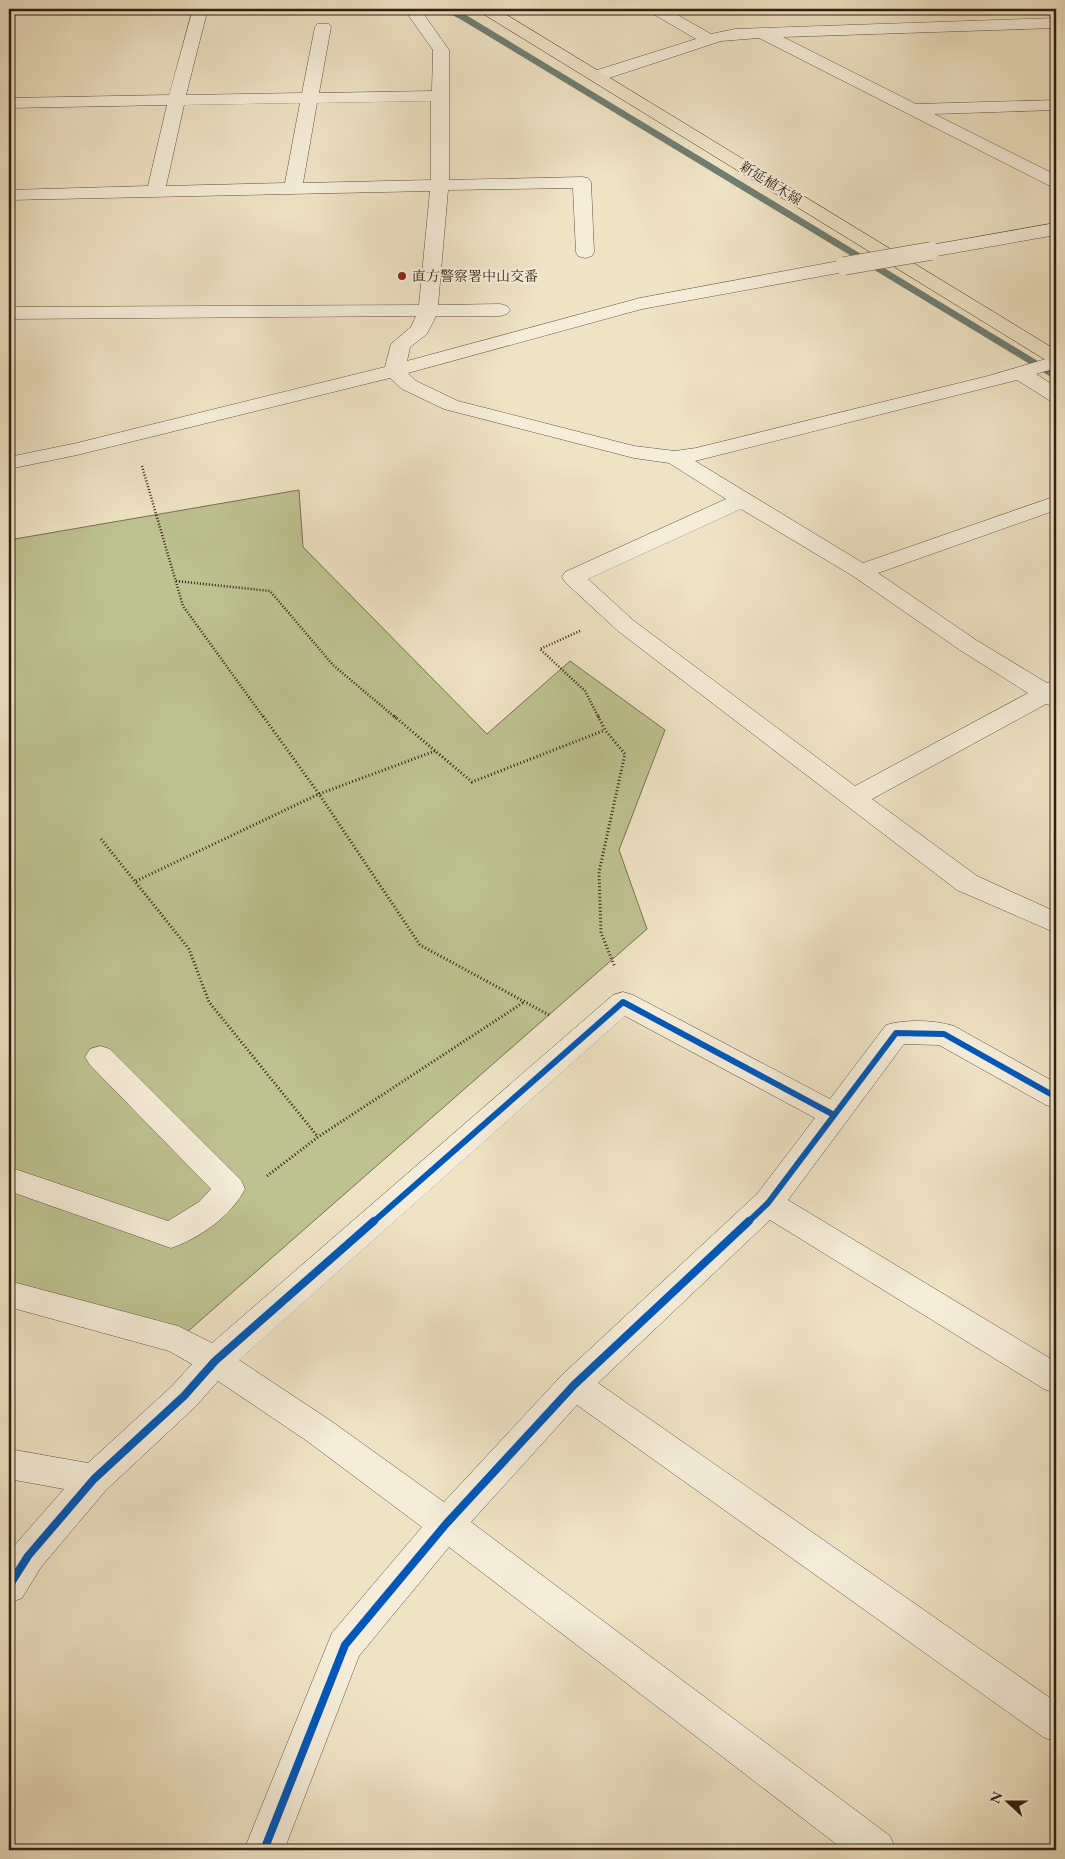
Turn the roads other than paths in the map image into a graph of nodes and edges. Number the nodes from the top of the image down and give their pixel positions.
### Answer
1 (412, 9) edge
2 (486, 9) edge
3 (656, 9) edge
4 (199, 12) dead end
5 (1056, 23) edge
6 (323, 27) dead end
7 (763, 33) junction
8 (709, 40) junction
9 (597, 76) junction
10 (440, 96) junction
11 (311, 98) junction
12 (176, 101) junction
13 (9, 103) edge
14 (1056, 105) edge
15 (913, 109) junction
16 (1056, 182) edge
17 (440, 185) junction
18 (293, 187) junction
19 (156, 193) junction
20 (9, 195) edge
21 (1056, 229) edge
22 (585, 252) dead end
23 (500, 310) dead end
24 (428, 311) junction
25 (9, 313) edge
26 (1056, 360) edge
27 (394, 371) junction
28 (1020, 373) junction
29 (1056, 396) edge
30 (674, 457) junction
31 (9, 463) edge
32 (742, 500) junction
33 (1056, 503) edge
34 (861, 571) junction
35 (1053, 693) edge
36 (853, 798) junction
37 (1056, 923) edge
38 (100, 1057) dead end
39 (1056, 1097) edge
40 (834, 1115) junction
41 (9, 1179) edge
42 (768, 1203) junction
43 (9, 1294) edge
44 (215, 1361) junction
45 (1056, 1379) edge
46 (574, 1386) junction
47 (9, 1464) edge
48 (94, 1479) junction
49 (446, 1524) junction
50 (9, 1586) edge
51 (1056, 1724) edge
52 (264, 1850) edge
53 (876, 1850) edge

1 - 10 street
2 - 9 main road, 新延植木線
3 - 8 street
4 - 12 street
5 - 7 street
6 - 11 street
7 - 8 street
7 - 15 street
8 - 9 street
9 - 26 main road, 新延植木線
10 - 11 street
10 - 17 street
11 - 12 street
11 - 18 street
12 - 13 street
12 - 19 street
14 - 15 street
15 - 16 street
17 - 18 street
17 - 22 street
17 - 24 street
18 - 19 street
19 - 20 street
21 - 27 street, bridge
23 - 24 street
24 - 25 street
24 - 27 street
26 - 28 street
27 - 30 street
27 - 31 street
28 - 29 street
28 - 30 street
30 - 32 street
32 - 34 street
32 - 36 street
33 - 34 street
34 - 35 street
35 - 36 street
36 - 37 street
38 - 41 street
39 - 40 street
40 - 42 street
40 - 44 street
42 - 45 street
42 - 46 street
43 - 44 street
44 - 48 street
44 - 49 street
46 - 49 street
46 - 51 street
47 - 48 street
48 - 50 street
49 - 52 street
49 - 53 street

